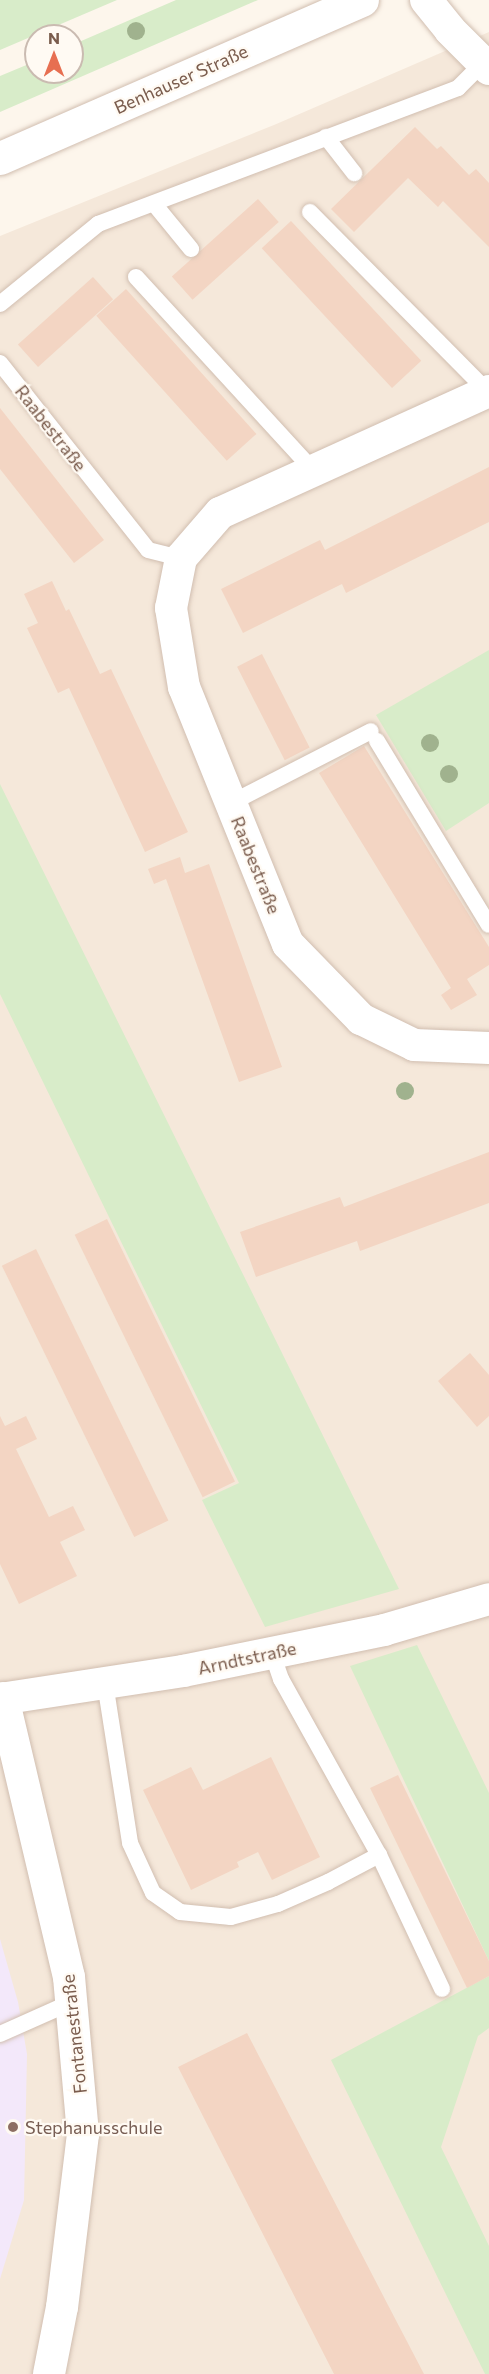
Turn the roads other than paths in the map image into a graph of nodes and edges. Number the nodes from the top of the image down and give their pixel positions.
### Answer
1 (362, 0) edge
2 (426, 0) edge
3 (486, 66) edge
4 (326, 137) junction
5 (0, 158) edge
6 (354, 172) dead end
7 (155, 205) junction
8 (310, 212) dead end
9 (191, 249) dead end
10 (136, 277) dead end
11 (0, 304) edge
12 (0, 363) edge
13 (489, 392) edge
14 (314, 471) junction
15 (181, 558) junction
16 (231, 803) junction
17 (489, 925) edge
18 (489, 1048) edge
19 (489, 1599) edge
20 (272, 1653) junction
21 (105, 1683) junction
22 (1, 1699) edge
23 (379, 1855) junction
24 (442, 1989) dead end
25 (72, 2002) junction
26 (0, 2034) edge
27 (49, 2374) edge

1 - 5 main road, Benhauser Straße
2 - 3 street
3 - 4 lane
4 - 6 lane
4 - 7 lane
7 - 9 lane
7 - 11 lane
8 - 13 lane, Raabestraße
10 - 14 lane
12 - 15 lane, Raabestraße
13 - 14 street, Raabestraße
14 - 15 street, Raabestraße
15 - 16 street, Raabestraße
16 - 17 lane
16 - 18 street, Raabestraße
19 - 20 street, Arndtstraße
20 - 21 street, Arndtstraße
20 - 23 lane
21 - 22 street, Arndtstraße
21 - 23 lane
22 - 25 street, Fontanestraße
23 - 24 lane
25 - 26 lane
25 - 27 street, Fontanestraße

